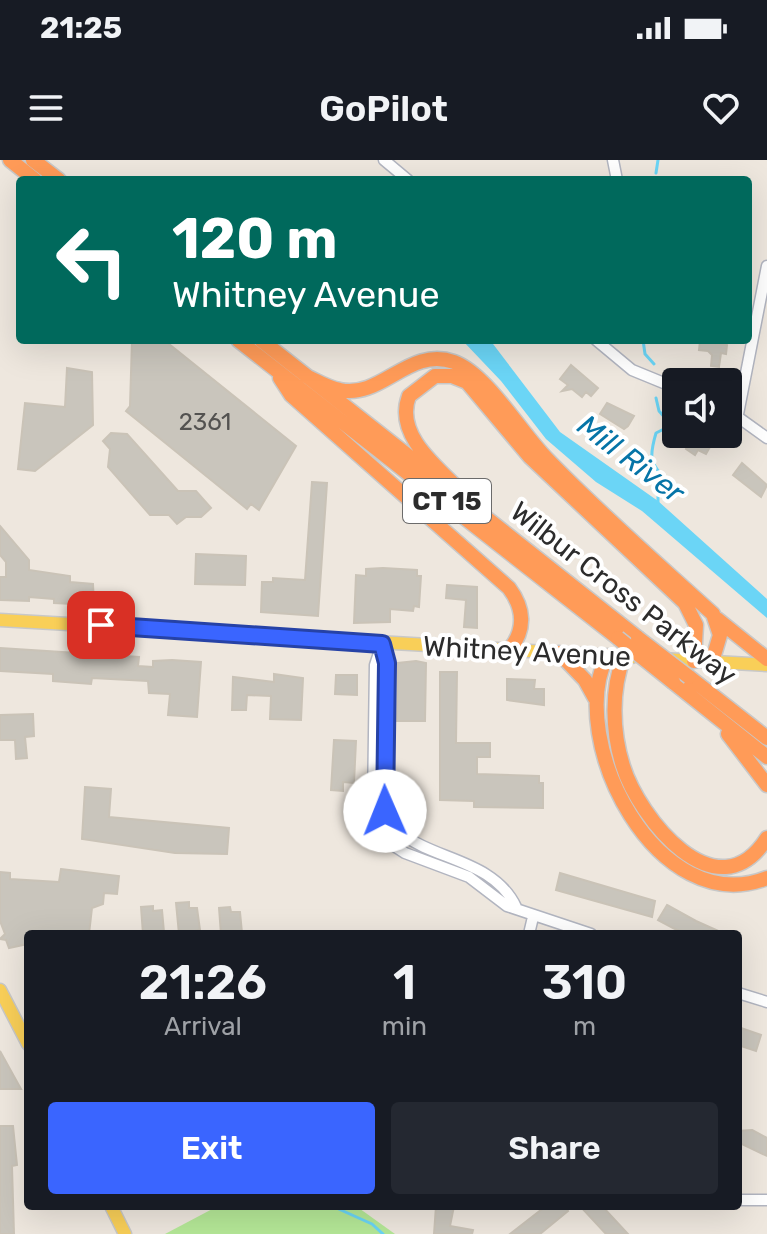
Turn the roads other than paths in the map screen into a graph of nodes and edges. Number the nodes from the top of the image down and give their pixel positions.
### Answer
1 (10, 160) edge
2 (33, 160) edge
3 (384, 160) edge
4 (30, 176) edge
5 (54, 176) edge
6 (403, 176) edge
7 (767, 266) edge
8 (752, 330) edge
9 (243, 344) edge
10 (266, 344) edge
11 (601, 344) edge
12 (749, 344) edge
13 (273, 368) junction
14 (742, 373) edge
15 (306, 376) junction
16 (662, 382) edge
17 (742, 419) edge
18 (767, 438) edge
19 (481, 513) junction
20 (713, 614) junction
21 (0, 620) edge
22 (382, 644) junction
23 (510, 649) junction
24 (559, 653) junction
25 (607, 656) junction
26 (624, 656) junction
27 (767, 659) edge
28 (694, 661) junction
29 (712, 662) junction
30 (767, 665) edge
31 (595, 698) junction
32 (717, 717) junction
33 (767, 738) edge
34 (767, 757) edge
35 (767, 785) edge
36 (379, 790) junction
37 (397, 831) junction
38 (767, 838) edge
39 (388, 842) junction
40 (767, 878) edge
41 (516, 907) junction
42 (533, 917) junction
43 (530, 930) edge
44 (577, 930) edge
45 (0, 990) edge
46 (742, 994) edge
47 (767, 1002) edge
48 (24, 1036) edge
49 (742, 1200) edge
50 (767, 1200) edge
51 (113, 1210) edge
52 (125, 1234) edge

1 - 4 highway
2 - 5 highway
3 - 6 street
7 - 8 street
9 - 13 highway, Wilbur Cross Parkway / CT 15
10 - 15 highway, Wilbur Cross Parkway / CT 15
11 - 16 street
12 - 14 street
13 - 23 highway
13 - 32 highway, Wilbur Cross Parkway / CT 15, bridge
15 - 19 highway, Wilbur Cross Parkway / CT 15
15 - 20 highway
17 - 18 street
19 - 28 highway
19 - 33 highway, Wilbur Cross Parkway / CT 15, bridge
20 - 27 highway
20 - 29 highway
21 - 22 main road, Whitney Avenue
22 - 23 main road, Whitney Avenue
22 - 36 street
23 - 24 main road, Whitney Avenue
24 - 25 main road, Whitney Avenue
24 - 31 highway
25 - 26 main road, Whitney Avenue
25 - 31 highway
26 - 28 main road, Whitney Avenue
26 - 38 highway
28 - 29 main road, Whitney Avenue
29 - 30 main road, Whitney Avenue
31 - 40 highway
32 - 34 highway, Wilbur Cross Parkway / CT 15
32 - 35 highway
36 - 37 street
36 - 39 street
37 - 39 street
37 - 41 street
39 - 41 street
41 - 42 street
42 - 43 street
42 - 44 street
45 - 48 main road
46 - 47 street
49 - 50 street
51 - 52 main road

